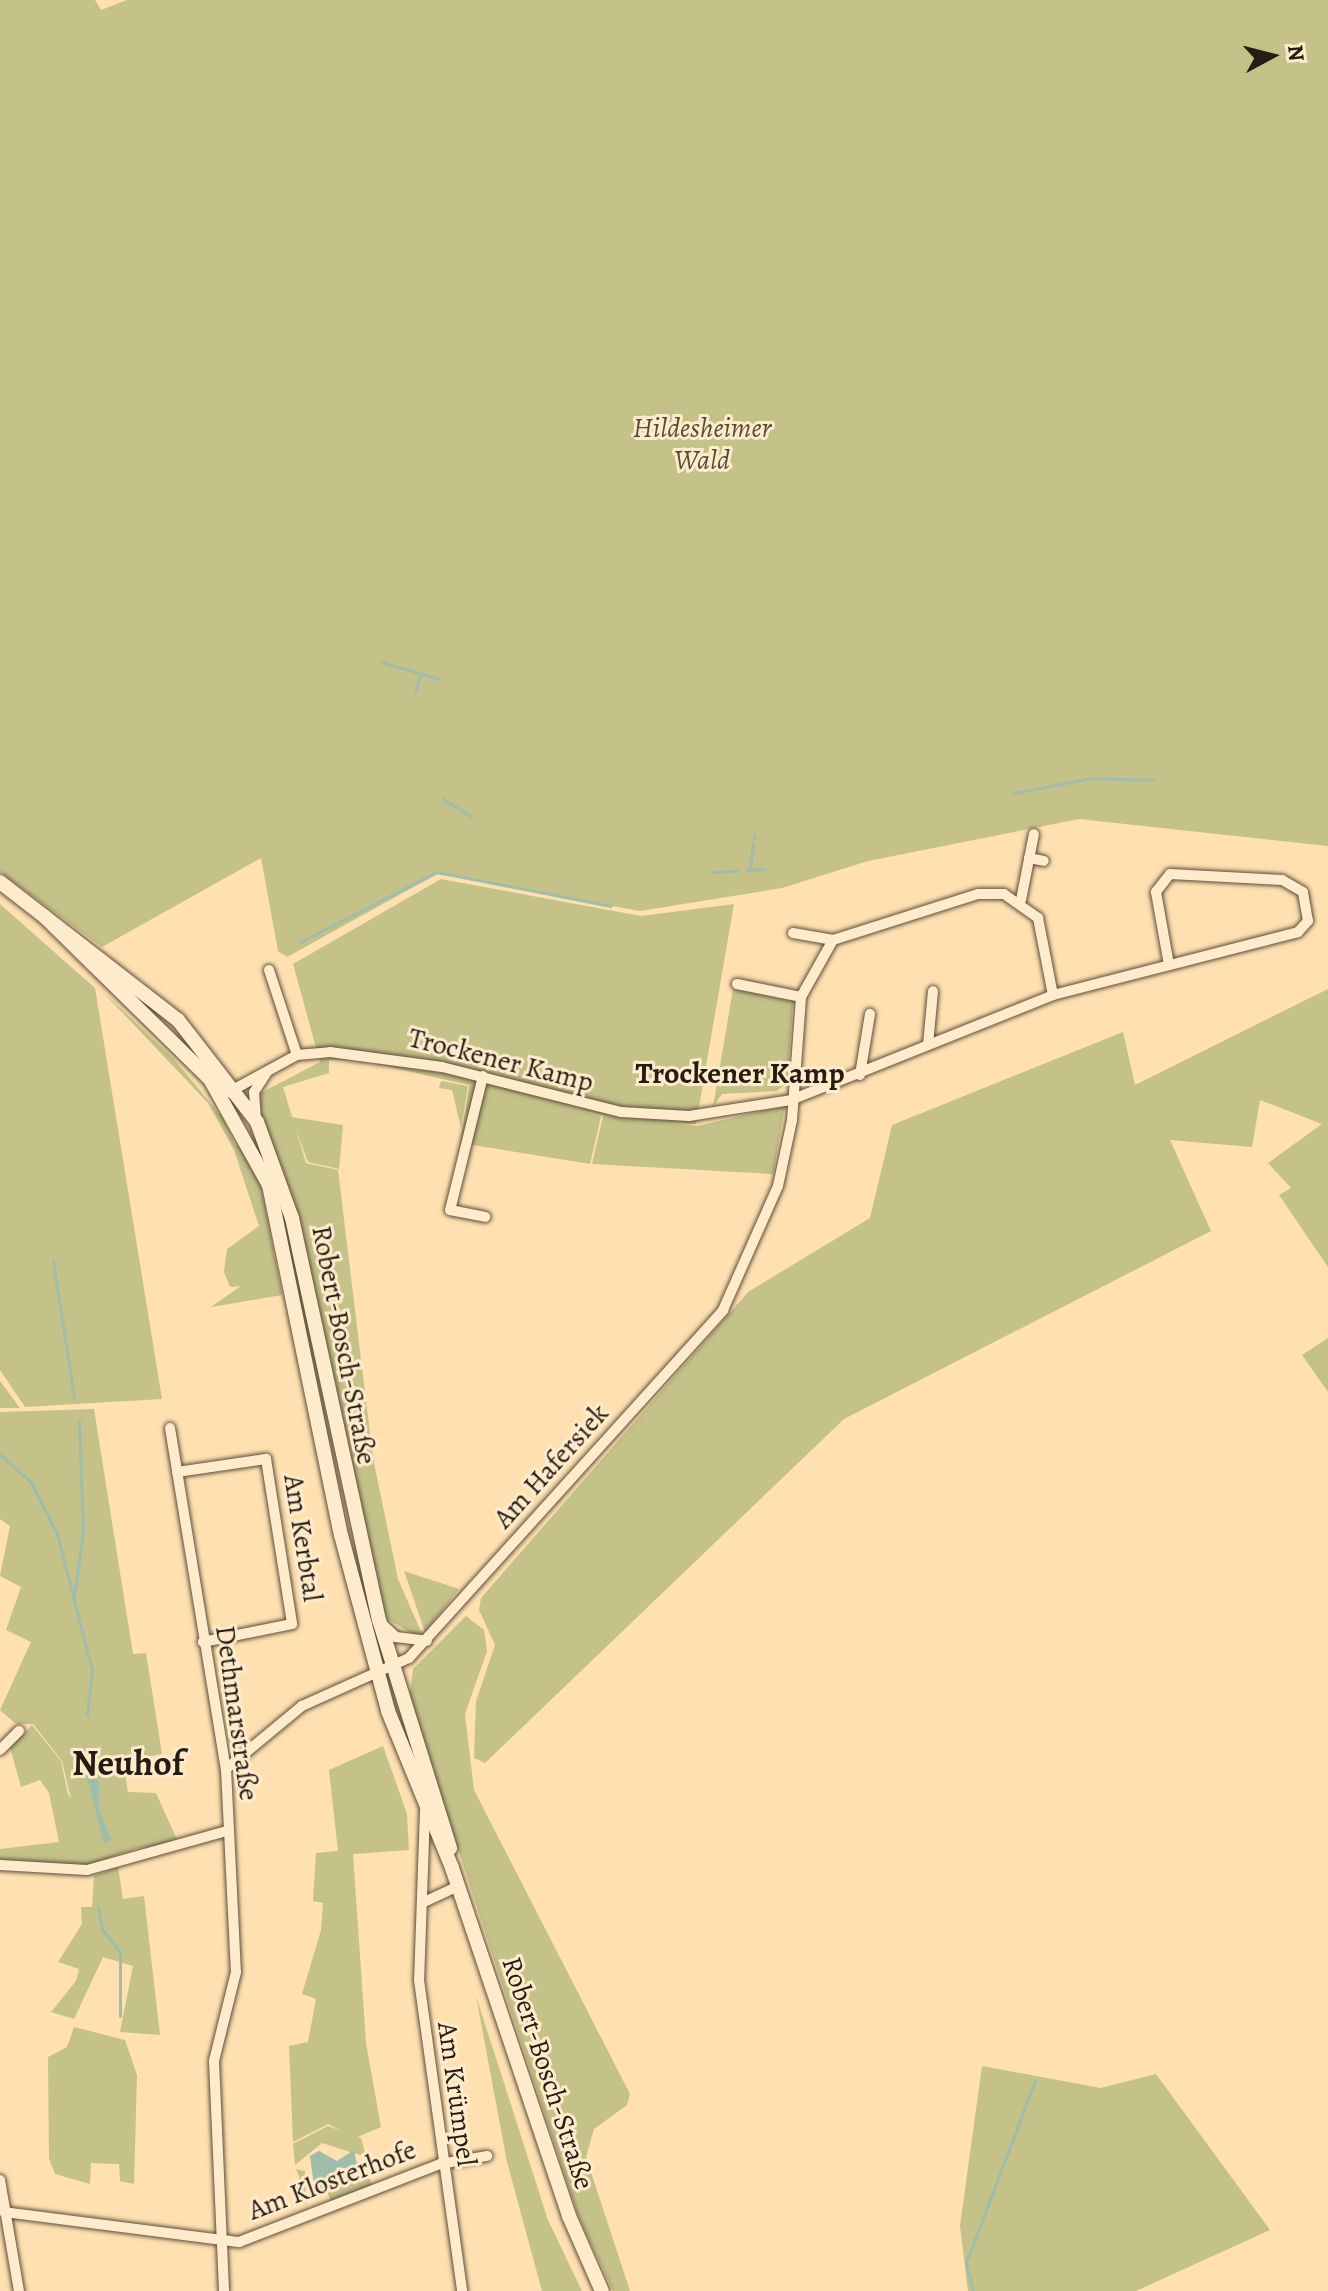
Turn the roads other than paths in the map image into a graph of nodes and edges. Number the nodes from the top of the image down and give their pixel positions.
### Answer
1 (1034, 834) dead end
2 (1029, 858) junction
3 (1044, 861) dead end
4 (0, 882) edge
5 (1021, 900) junction
6 (44, 916) junction
7 (793, 933) dead end
8 (833, 940) junction
9 (1169, 965) junction
10 (269, 970) dead end
11 (737, 984) dead end
12 (933, 991) dead end
13 (1053, 995) junction
14 (801, 997) junction
15 (870, 1014) dead end
16 (928, 1045) junction
17 (297, 1055) junction
18 (271, 1067) junction
19 (860, 1075) junction
20 (483, 1076) junction
21 (235, 1087) junction
22 (223, 1096) junction
23 (791, 1100) junction
24 (257, 1122) junction
25 (485, 1217) dead end
26 (170, 1428) dead end
27 (177, 1472) junction
28 (379, 1620) junction
29 (427, 1641) junction
30 (203, 1642) junction
31 (392, 1665) junction
32 (377, 1671) junction
33 (19, 1731) dead end
34 (0, 1750) edge
35 (226, 1769) junction
36 (425, 1811) junction
37 (227, 1831) junction
38 (0, 1865) edge
39 (452, 1868) junction
40 (459, 1886) junction
41 (424, 1902) junction
42 (487, 2156) dead end
43 (440, 2164) junction
44 (0, 2180) edge
45 (1, 2193) edge
46 (4, 2212) junction
47 (222, 2238) junction
48 (19, 2291) edge
49 (224, 2291) edge
50 (462, 2291) edge
51 (602, 2291) edge

1 - 2 street
2 - 3 street
2 - 5 street
4 - 6 main road, Robert-Bosch-Straße
5 - 8 street
5 - 13 street
6 - 21 main road, Robert-Bosch-Straße
6 - 22 main road, Robert-Bosch-Straße
7 - 8 street
8 - 14 street
9 - 9 street, Trockener Kamp
9 - 13 street, Trockener Kamp
10 - 17 street
11 - 14 street
12 - 16 street
13 - 16 street, Trockener Kamp
14 - 23 street, Am Hafersiek
15 - 19 street
16 - 19 street, Trockener Kamp
17 - 18 street, Trockener Kamp
17 - 20 street, Trockener Kamp
18 - 21 street, Trockener Kamp
18 - 24 street
19 - 23 street, Trockener Kamp
20 - 23 street, Trockener Kamp
20 - 25 street
21 - 22 street, Trockener Kamp
21 - 24 main road, Robert-Bosch-Straße
22 - 32 main road, Robert-Bosch-Straße
23 - 29 street, Am Hafersiek
24 - 28 main road, Robert-Bosch-Straße
26 - 27 street, Dethmarstraße
27 - 30 street, Dethmarstraße
27 - 30 street, Am Kerbtal
28 - 29 street
28 - 31 main road, Robert-Bosch-Straße
29 - 31 street, Am Hafersiek
30 - 35 street, Dethmarstraße
31 - 32 street, Am Hafersiek
31 - 39 main road, Robert-Bosch-Straße
32 - 35 street, Am Hafersiek
32 - 36 main road, Robert-Bosch-Straße
33 - 34 street
35 - 37 street, Dethmarstraße
36 - 39 main road, Robert-Bosch-Straße
36 - 41 street, Am Krümpel
37 - 38 street
37 - 47 street, Dethmarstraße
39 - 40 main road, Robert-Bosch-Straße
40 - 41 street
40 - 51 main road, Robert-Bosch-Straße
41 - 43 street, Am Krümpel
42 - 43 street, Am Klosterhofe
43 - 47 street, Am Klosterhofe
43 - 50 street, Am Krümpel
44 - 45 street
45 - 46 street
46 - 47 street, Am Klosterhofe
46 - 48 street
47 - 49 street, Dethmarstraße

